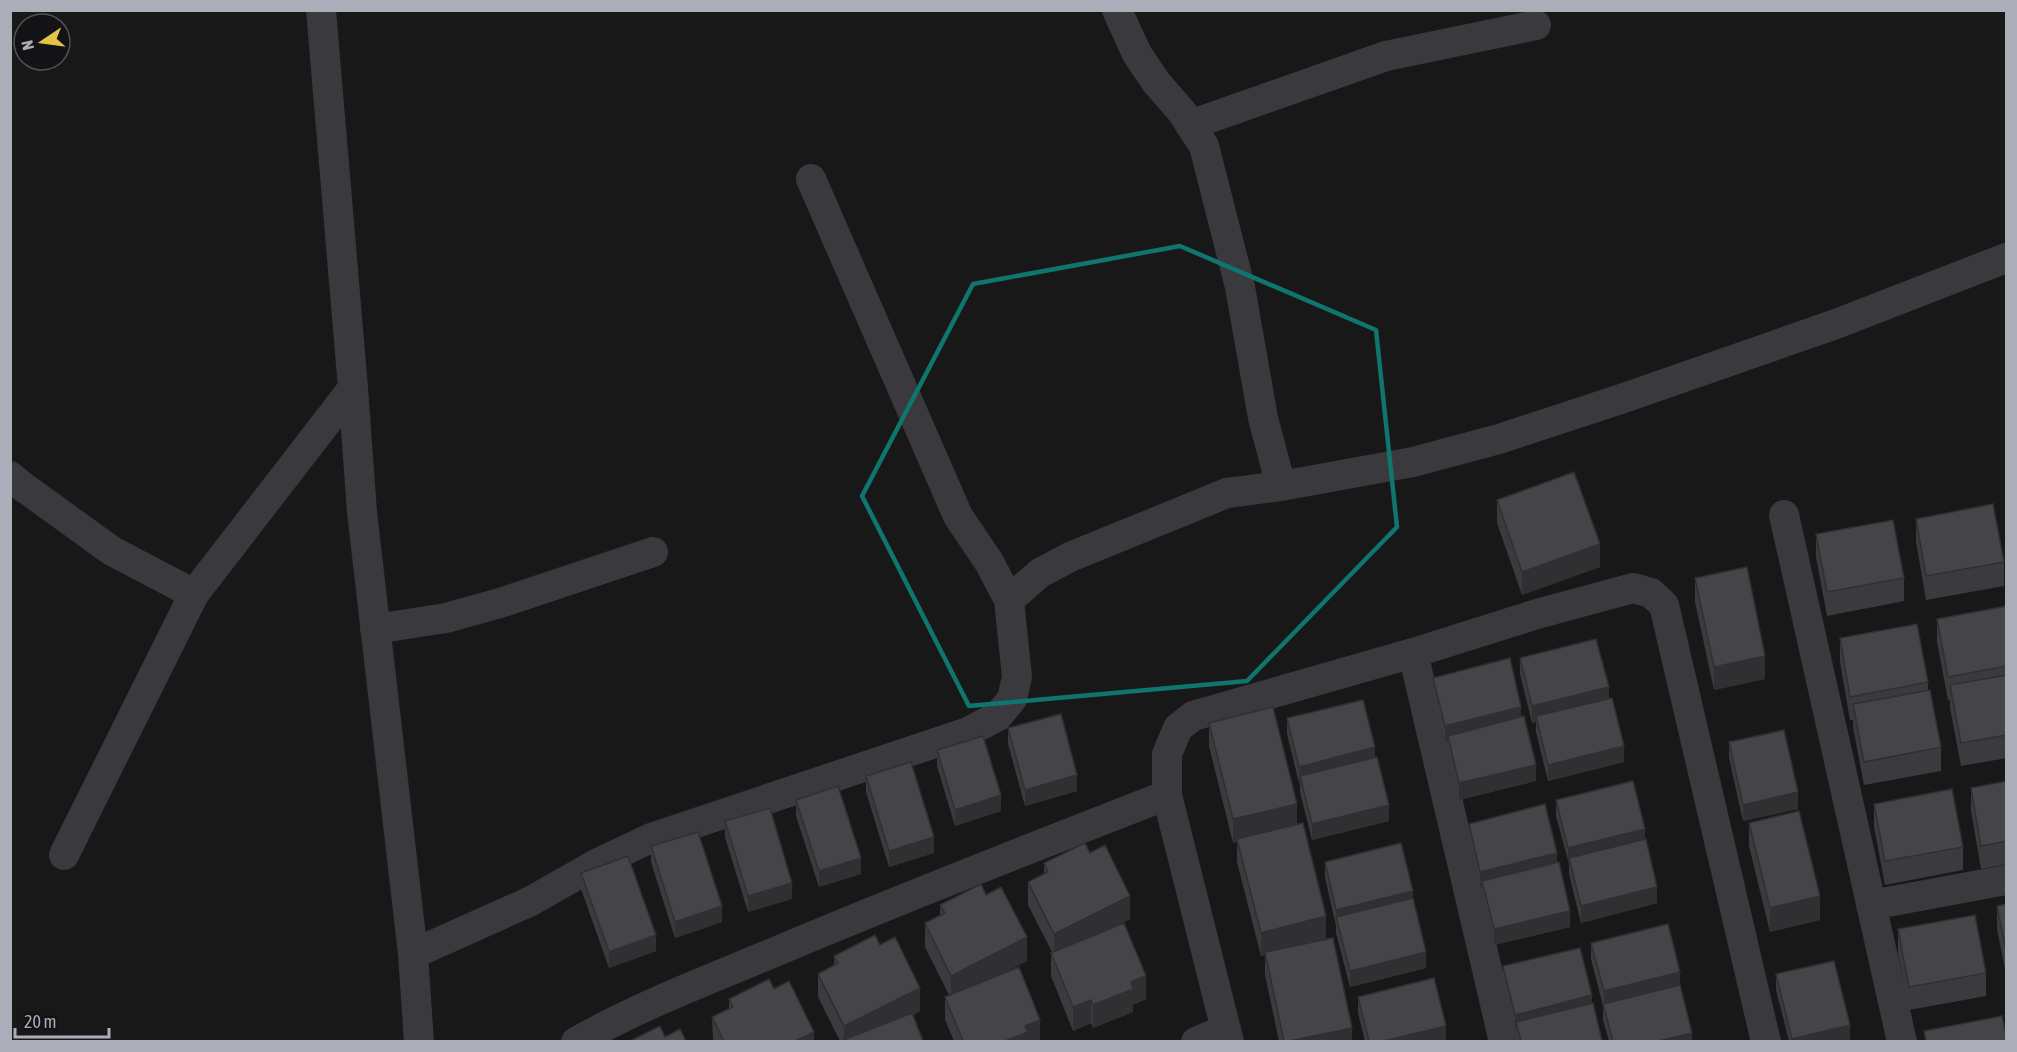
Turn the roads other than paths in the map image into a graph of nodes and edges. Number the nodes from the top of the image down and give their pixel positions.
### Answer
1 (321, 10) edge
2 (1117, 10) edge
3 (1536, 25) dead end
4 (1190, 125) junction
5 (811, 178) dead end
6 (2007, 258) edge
7 (353, 388) junction
8 (10, 476) edge
9 (1281, 486) junction
10 (1784, 515) dead end
11 (653, 552) dead end
12 (194, 594) junction
13 (1009, 600) junction
14 (375, 629) junction
15 (1413, 653) junction
16 (1167, 795) junction
17 (64, 855) dead end
18 (2007, 880) edge
19 (1871, 905) junction
20 (413, 954) junction
21 (1227, 1035) edge
22 (419, 1041) edge
23 (576, 1041) edge
24 (1196, 1041) edge
25 (1504, 1041) edge
26 (1766, 1041) edge
27 (1902, 1041) edge

1 - 7 street
2 - 4 street
3 - 4 street
4 - 9 street
5 - 13 street
6 - 9 street
7 - 12 street
7 - 14 street
8 - 12 street
9 - 13 street
10 - 19 street
11 - 14 street
12 - 17 street
13 - 20 street
14 - 20 street
15 - 16 street
15 - 25 street
15 - 26 street
16 - 21 street
16 - 23 street
18 - 19 street
19 - 27 street
20 - 22 street
21 - 24 street

